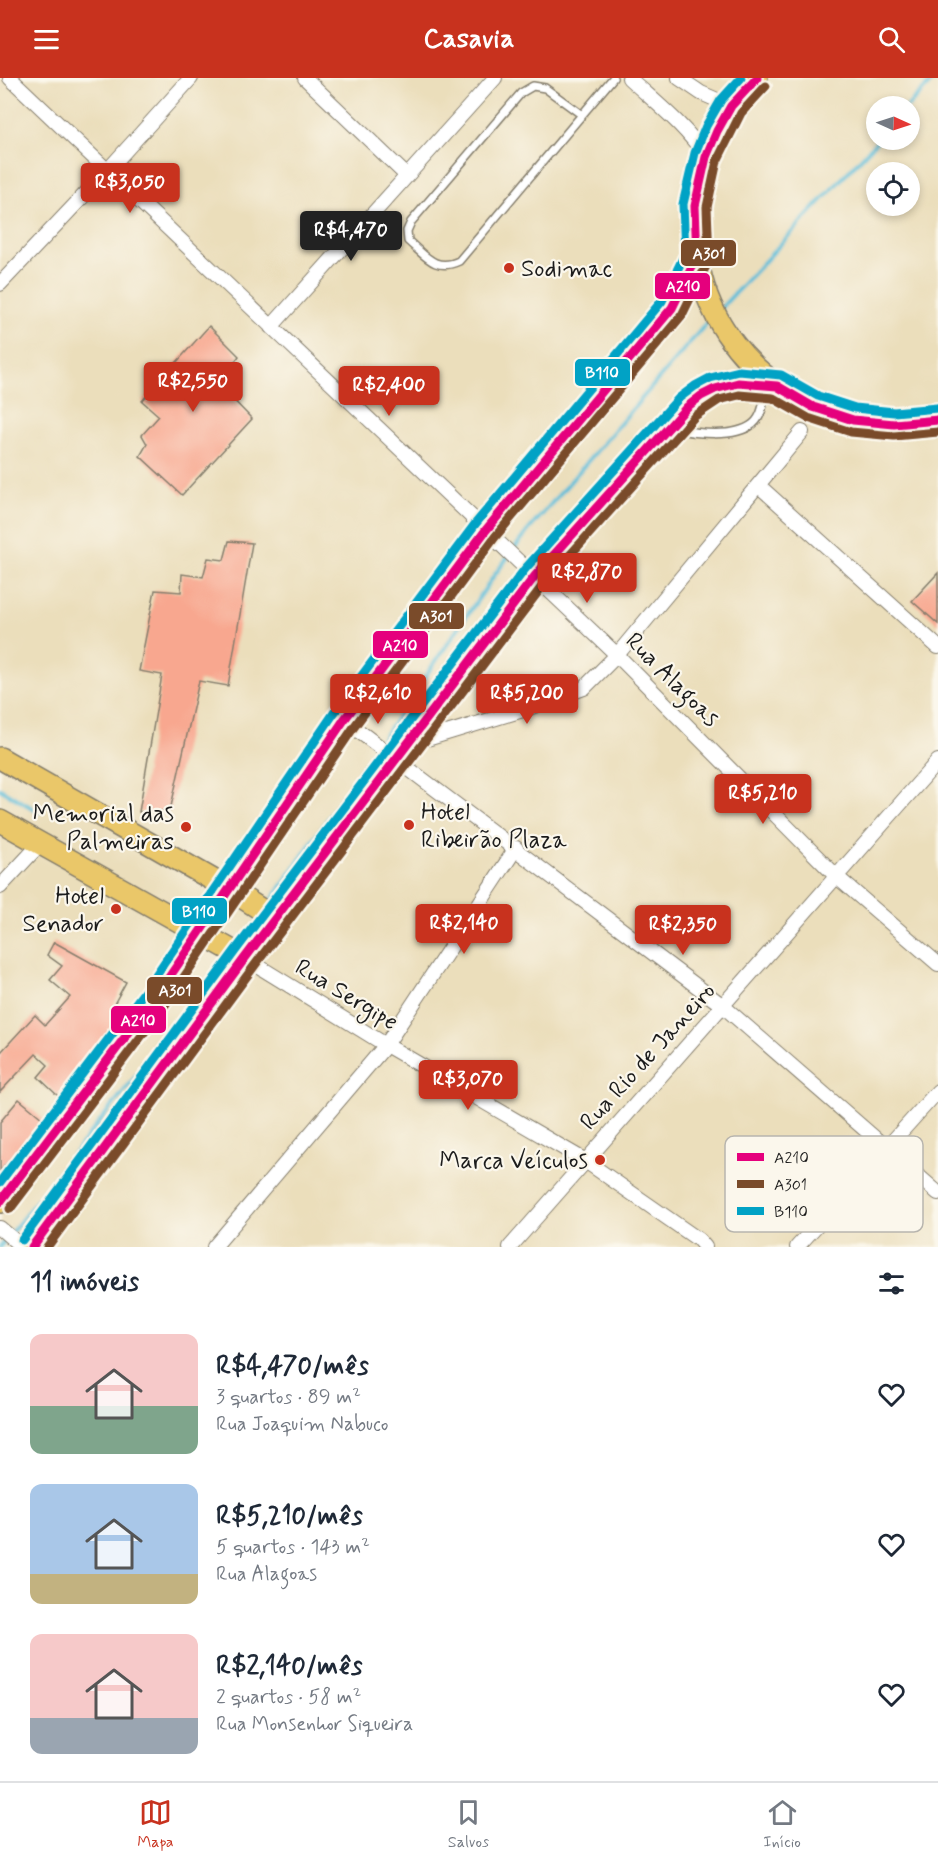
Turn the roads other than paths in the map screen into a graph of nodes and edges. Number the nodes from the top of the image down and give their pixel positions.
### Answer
1 (10, 78) edge
2 (191, 78) edge
3 (304, 78) edge
4 (495, 78) edge
5 (613, 78) edge
6 (629, 78) edge
7 (679, 78) edge
8 (757, 78) edge
9 (731, 106) junction
10 (582, 115) junction
11 (706, 157) junction
12 (107, 171) junction
13 (406, 176) junction
14 (697, 257) junction
15 (0, 284) edge
16 (271, 327) junction
17 (772, 386) junction
18 (938, 419) edge
19 (668, 428) junction
20 (802, 432) dead end
21 (758, 485) junction
22 (492, 536) junction
23 (532, 574) junction
24 (938, 647) edge
25 (617, 655) junction
26 (347, 722) junction
27 (397, 752) junction
28 (0, 758) edge
29 (938, 761) edge
30 (0, 821) edge
31 (40, 844) junction
32 (516, 848) junction
33 (837, 877) junction
34 (0, 887) edge
35 (234, 892) junction
36 (271, 916) junction
37 (204, 935) junction
38 (241, 956) junction
39 (938, 964) edge
40 (723, 1006) junction
41 (386, 1045) junction
42 (938, 1091) edge
43 (873, 1136) edge
44 (898, 1136) edge
45 (585, 1160) junction
46 (923, 1180) edge
47 (938, 1193) edge
48 (0, 1202) edge
49 (0, 1228) edge
50 (811, 1232) edge
51 (702, 1243) edge
52 (24, 1245) edge
53 (214, 1247) edge
54 (510, 1247) edge
55 (713, 1247) edge
56 (797, 1247) edge

1 - 12 street, Rua Alagoas
2 - 12 street
3 - 13 street
4 - 13 street
5 - 10 lane
6 - 11 street
7 - 9 street
8 - 9 main road
9 - 11 main road
10 - 10 lane
11 - 14 main road
12 - 15 street
12 - 16 street, Rua Alagoas
13 - 16 street
14 - 17 main road
14 - 22 main road
16 - 22 street, Rua Alagoas
17 - 18 main road
17 - 19 main road
17 - 19 lane
19 - 23 main road
20 - 21 street
21 - 24 street
21 - 25 street
22 - 23 street, Rua Alagoas
22 - 26 main road
23 - 25 street, Rua Alagoas
23 - 27 main road
25 - 27 street
25 - 33 street, Rua Alagoas
26 - 27 street
26 - 35 main road
27 - 32 street
27 - 36 main road
28 - 35 main road
29 - 33 street, Rua Rio de Janeiro
30 - 31 main road
31 - 34 street
31 - 37 main road
32 - 40 street
32 - 41 street
33 - 39 street, Rua Alagoas
33 - 40 street, Rua Rio de Janeiro
35 - 36 main road
35 - 37 main road
36 - 38 main road
37 - 38 main road
37 - 48 main road
38 - 41 street, Rua Sergipe
38 - 52 main road
40 - 43 street
40 - 45 street, Rua Rio de Janeiro
41 - 45 street, Rua Sergipe
41 - 53 street
42 - 44 street
45 - 51 street, Rua Sergipe
45 - 54 street, Rua Rio de Janeiro
46 - 47 street
49 - 52 street
50 - 56 street
51 - 55 street, Rua Sergipe

